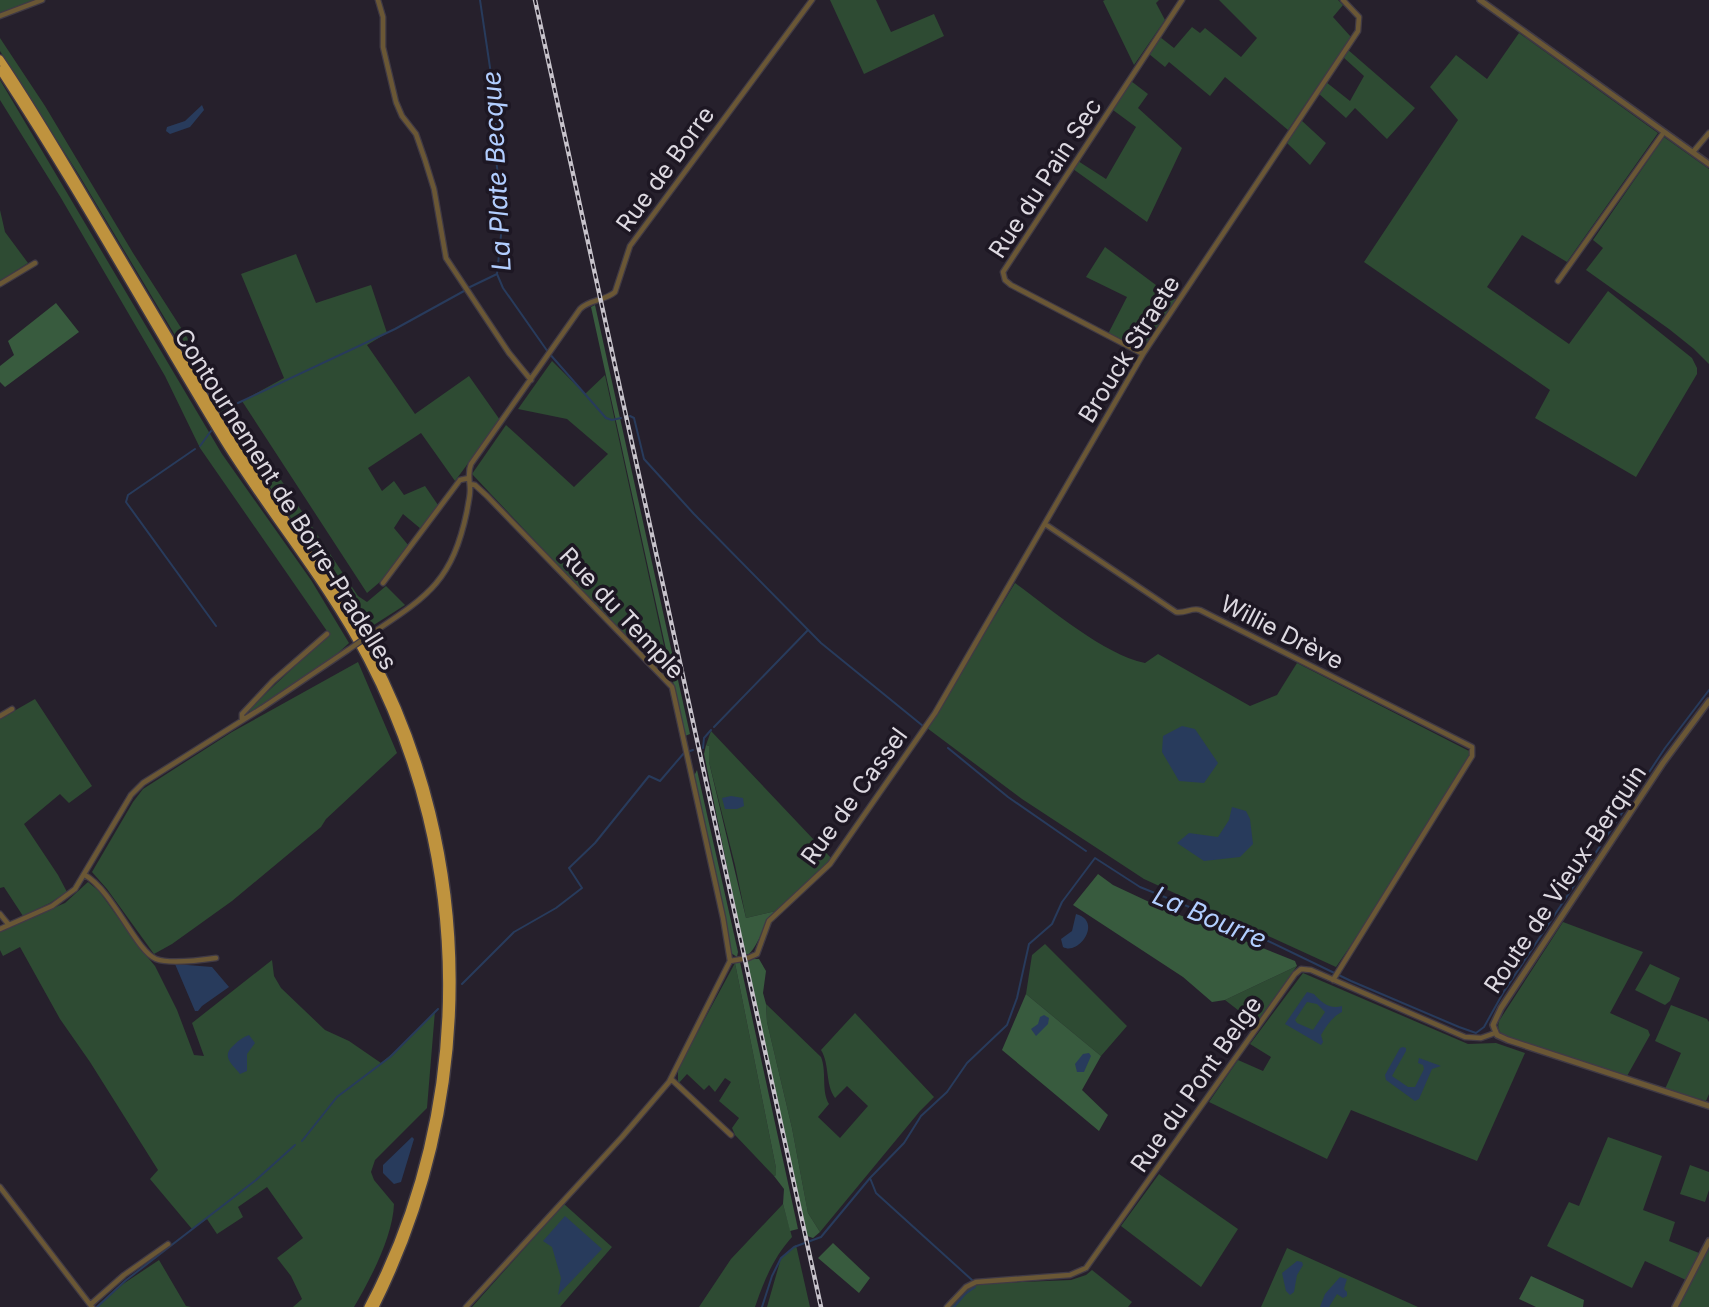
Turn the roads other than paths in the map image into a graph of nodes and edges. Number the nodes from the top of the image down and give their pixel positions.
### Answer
1 (42, 0) edge
2 (378, 0) edge
3 (812, 0) edge
4 (1182, 0) edge
5 (1343, 0) edge
6 (1480, 0) edge
7 (0, 16) edge
8 (0, 59) edge
9 (0, 70) edge
10 (1664, 132) junction
11 (1709, 133) edge
12 (1693, 152) junction
13 (1709, 164) edge
14 (34, 263) dead end
15 (1558, 281) dead end
16 (0, 284) edge
17 (1143, 354) junction
18 (531, 380) junction
19 (469, 478) junction
20 (470, 485) junction
21 (1045, 524) junction
22 (383, 583) dead end
23 (327, 634) dead end
24 (1709, 701) edge
25 (12, 709) dead end
26 (0, 716) edge
27 (242, 720) junction
28 (925, 728) joint
29 (85, 875) junction
30 (0, 914) edge
31 (9, 925) junction
32 (0, 929) edge
33 (216, 958) dead end
34 (730, 961) junction
35 (1334, 978) junction
36 (1495, 1033) junction
37 (671, 1079) junction
38 (1709, 1106) edge
39 (731, 1135) dead end
40 (0, 1187) edge
41 (1709, 1241) edge
42 (167, 1244) dead end
43 (91, 1306) edge
44 (368, 1307) edge
45 (375, 1307) edge
46 (466, 1307) edge
47 (947, 1307) edge
48 (1675, 1307) edge

1 - 7 street
2 - 18 street
3 - 18 street, Rue de Borre
4 - 17 street, Rue du Pain Sec
5 - 17 street, Brouck Straete
6 - 10 street
8 - 45 highway
9 - 44 highway, Contournement de Borre-Pradelles
10 - 12 street
10 - 15 street
11 - 12 street
12 - 13 street
14 - 16 street
17 - 21 street, Brouck Straete
18 - 19 street, Rue de Borre
19 - 20 street
19 - 22 street
20 - 27 street, bridge
20 - 34 street, Rue du Temple
21 - 28 street, Brouck Straete
21 - 35 street, Willie Drève
23 - 27 street
24 - 36 street, Route de Vieux-Berquin
25 - 26 street
27 - 29 street
28 - 34 street, Rue de Cassel
29 - 31 street
29 - 33 street
30 - 31 street
31 - 32 street
34 - 37 street
35 - 36 street, Rue du Pont Belge
35 - 47 street, Rue du Pont Belge
36 - 38 street, Route de Vieux-Berquin
37 - 39 street
37 - 46 street
40 - 43 street
41 - 48 street
42 - 43 street

